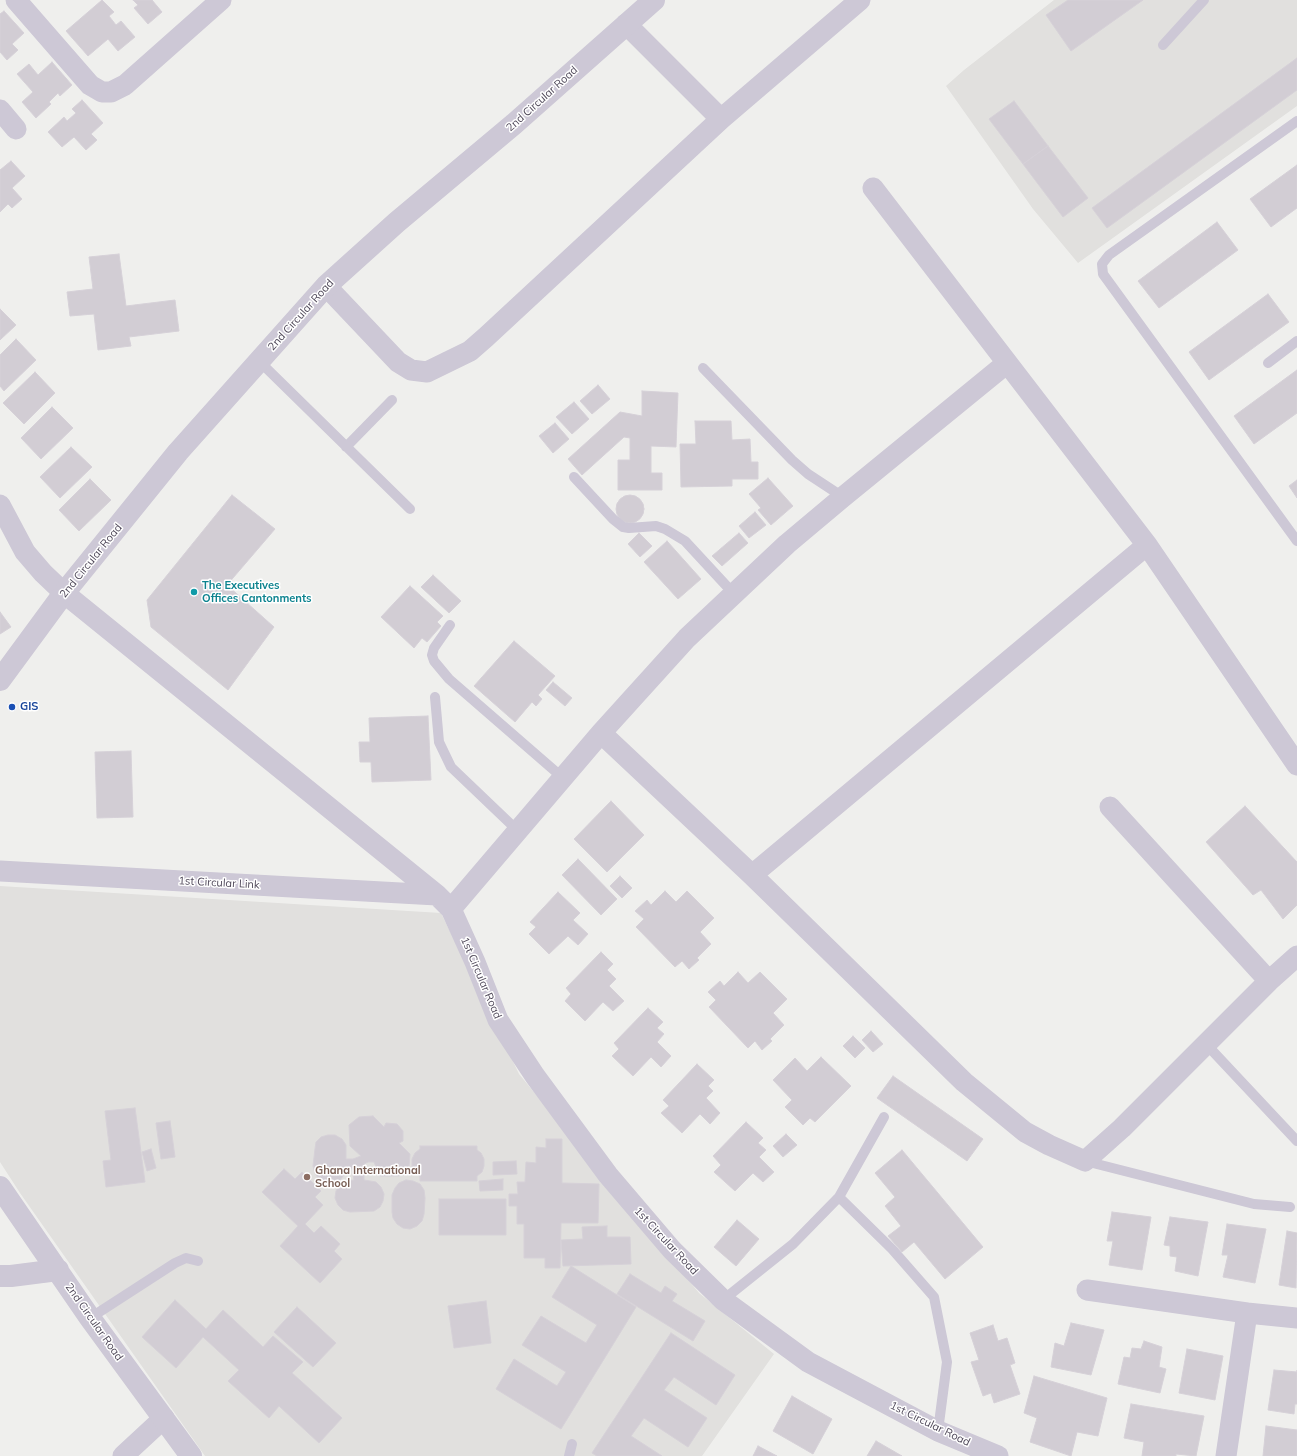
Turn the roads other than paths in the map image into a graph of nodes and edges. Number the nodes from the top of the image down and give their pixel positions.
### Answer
1 (16, 0) edge
2 (221, 0) edge
3 (654, 0) edge
4 (860, 0) edge
5 (1204, 0) edge
6 (626, 24) junction
7 (1163, 45) dead end
8 (0, 110) edge
9 (721, 119) junction
10 (1297, 121) edge
11 (16, 129) dead end
12 (873, 188) dead end
13 (326, 286) junction
14 (1297, 341) edge
15 (259, 361) junction
16 (1007, 363) junction
17 (1268, 363) dead end
18 (703, 368) dead end
19 (392, 400) dead end
20 (346, 447) junction
21 (574, 477) dead end
22 (843, 497) junction
23 (0, 505) edge
24 (410, 509) dead end
25 (1297, 541) edge
26 (1147, 545) junction
27 (64, 593) junction
28 (734, 594) junction
29 (450, 625) dead end
30 (0, 680) edge
31 (434, 697) dead end
32 (601, 733) junction
33 (1297, 765) edge
34 (563, 778) junction
35 (1110, 807) dead end
36 (518, 830) junction
37 (0, 871) edge
38 (752, 876) junction
39 (444, 902) junction
40 (1297, 956) edge
41 (1269, 981) junction
42 (1206, 1044) junction
43 (884, 1118) dead end
44 (1297, 1141) edge
45 (1085, 1161) junction
46 (0, 1189) edge
47 (839, 1197) junction
48 (1290, 1207) dead end
49 (198, 1261) dead end
50 (58, 1270) junction
51 (0, 1276) edge
52 (1087, 1290) dead end
53 (723, 1300) junction
54 (1247, 1313) junction
55 (90, 1318) junction
56 (1297, 1318) edge
57 (164, 1418) junction
58 (938, 1431) junction
59 (572, 1444) dead end
60 (123, 1456) edge
61 (191, 1456) edge
62 (569, 1456) edge
63 (998, 1456) edge
64 (1226, 1456) edge

1 - 2 street
3 - 6 street, 2nd Circular Road
4 - 9 street
5 - 7 lane
6 - 9 street
6 - 13 street, 2nd Circular Road
8 - 11 street
9 - 13 street
10 - 25 lane
12 - 16 street
13 - 15 street, 2nd Circular Road
14 - 17 lane
15 - 20 lane
15 - 27 street, 2nd Circular Road
16 - 22 street
16 - 26 street
18 - 22 lane
19 - 20 lane
20 - 24 lane
21 - 28 lane
22 - 28 street
23 - 27 street
26 - 33 street
26 - 38 street
27 - 30 street, 2nd Circular Road
27 - 39 street
28 - 32 street
29 - 34 lane
31 - 36 lane
32 - 34 street
32 - 38 street
34 - 36 street
35 - 41 street
36 - 39 street
37 - 39 street, 1st Circular Link
38 - 45 street
39 - 53 street, 1st Circular Road
40 - 41 street
41 - 42 street
42 - 44 lane
42 - 45 street
43 - 47 lane
45 - 48 lane
46 - 50 street, 2nd Circular Road
47 - 53 lane
47 - 58 lane
49 - 55 lane
50 - 51 street
50 - 55 street, 2nd Circular Road
52 - 54 street
53 - 58 street, 1st Circular Road
54 - 56 street
54 - 64 street
55 - 57 street, 2nd Circular Road
57 - 60 street
57 - 61 street, 2nd Circular Road
58 - 63 street, 1st Circular Road
59 - 62 lane

